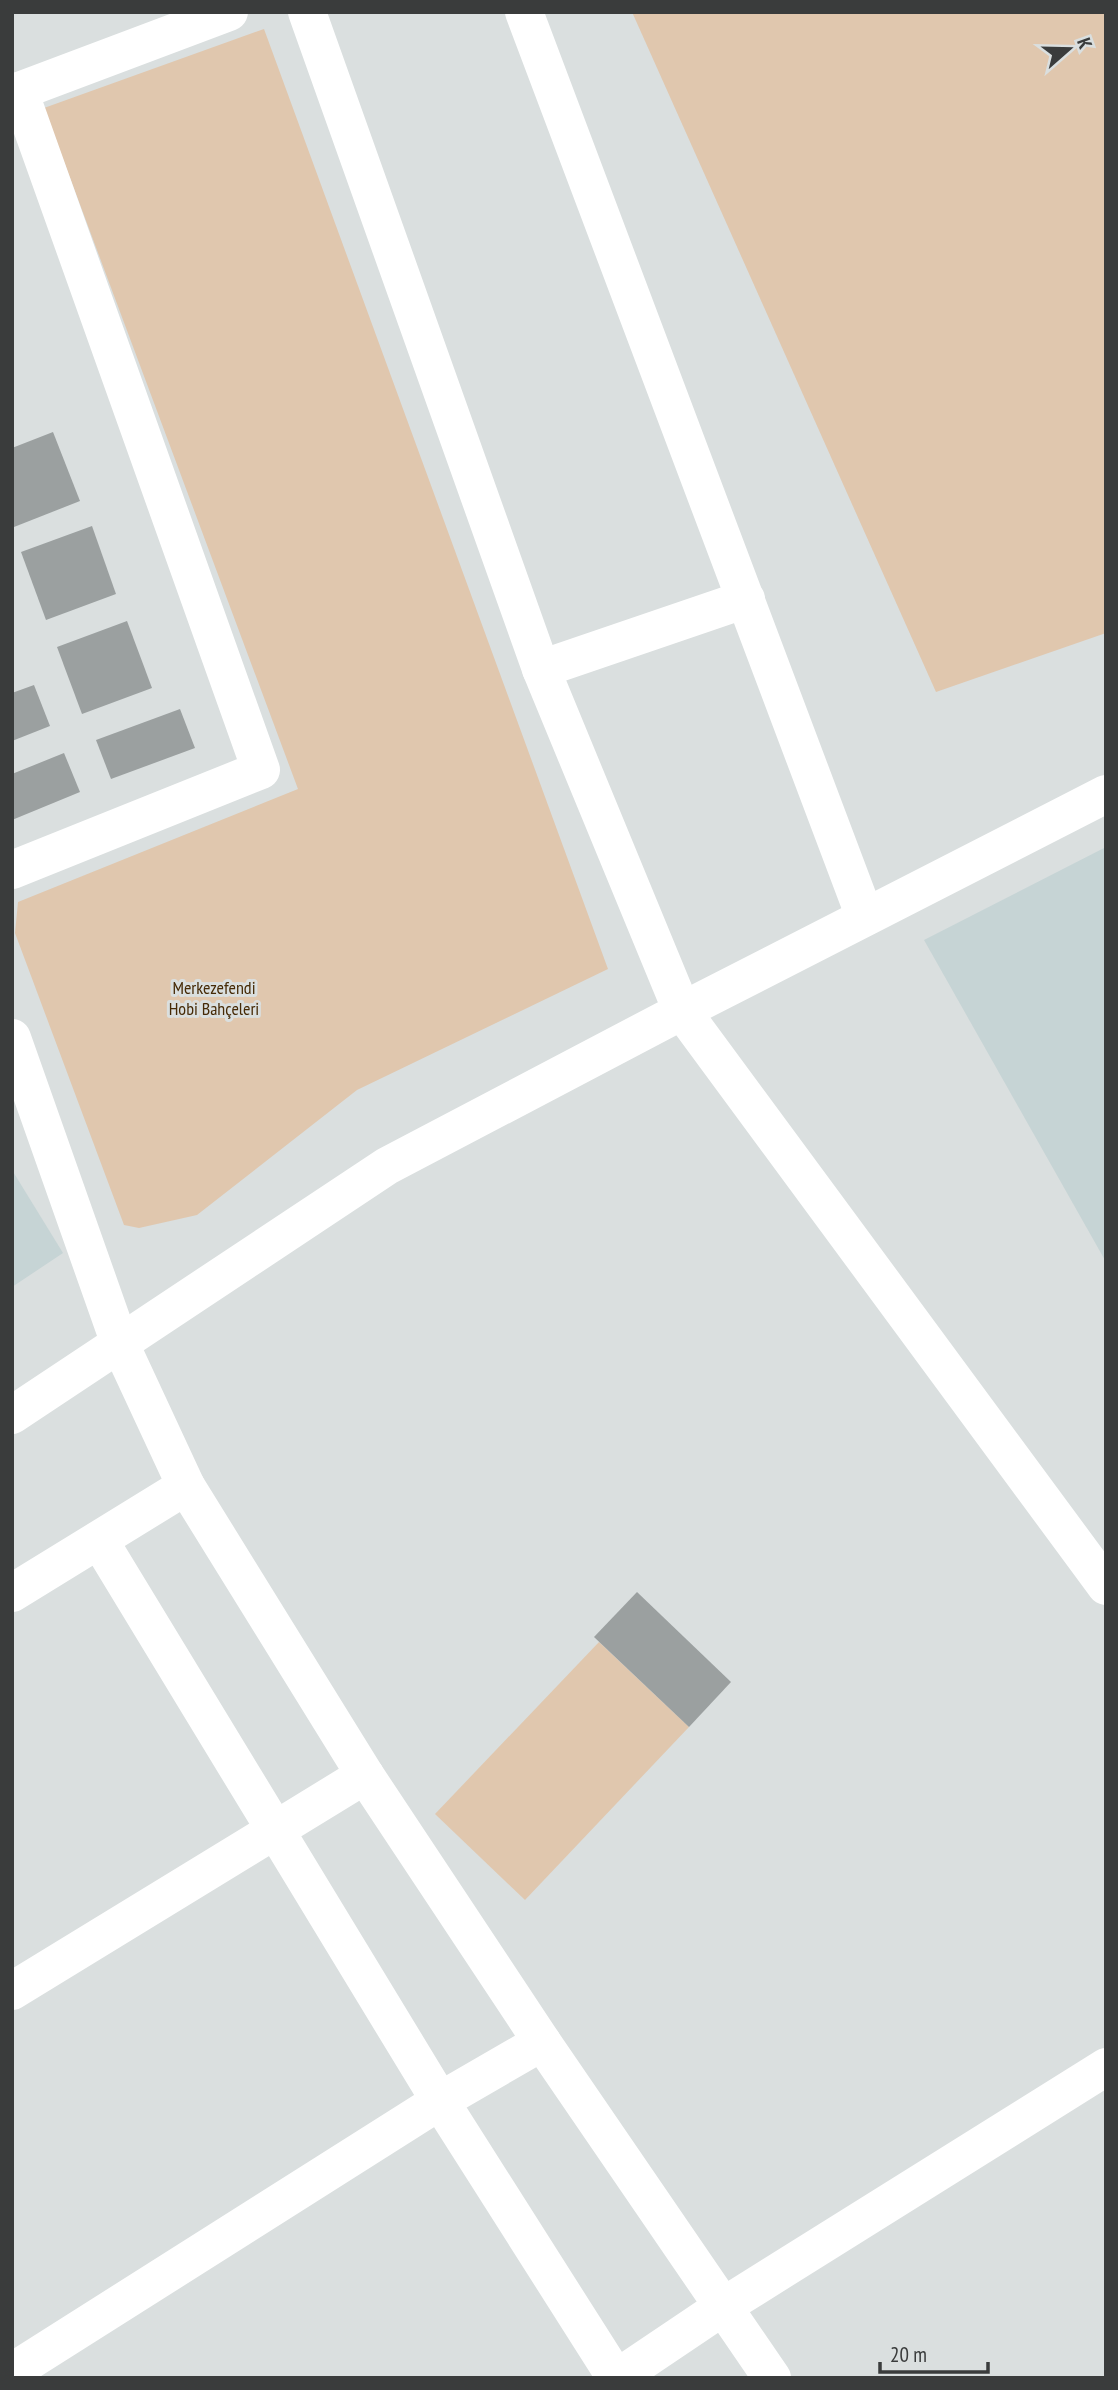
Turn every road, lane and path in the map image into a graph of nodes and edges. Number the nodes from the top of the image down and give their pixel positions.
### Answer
1 (229, 12) edge
2 (524, 12) edge
3 (302, 14) edge
4 (16, 92) edge
5 (746, 599) junction
6 (541, 669) junction
7 (1106, 794) edge
8 (12, 870) edge
9 (865, 917) junction
10 (682, 1011) junction
11 (12, 1038) edge
12 (120, 1344) junction
13 (12, 1415) edge
14 (186, 1486) junction
15 (99, 1540) junction
16 (1106, 1586) edge
17 (12, 1593) edge
18 (365, 1775) junction
19 (275, 1830) junction
20 (12, 1991) edge
21 (542, 2042) junction
22 (1106, 2067) edge
23 (440, 2101) junction
24 (724, 2306) junction
25 (12, 2372) edge
26 (616, 2378) edge
27 (772, 2378) edge

1 - 4 street
2 - 5 street
3 - 6 street
4 - 8 street
5 - 6 street
5 - 9 street
6 - 10 street
7 - 9 street
9 - 10 street
10 - 12 street
10 - 16 street
11 - 12 street
12 - 13 street
12 - 14 street
14 - 15 street
14 - 18 street
15 - 17 street
15 - 19 street
18 - 19 street
18 - 21 street
19 - 20 street
19 - 23 street
21 - 23 street
21 - 24 street
22 - 24 street
23 - 25 street
23 - 26 street
24 - 26 street
24 - 27 street

